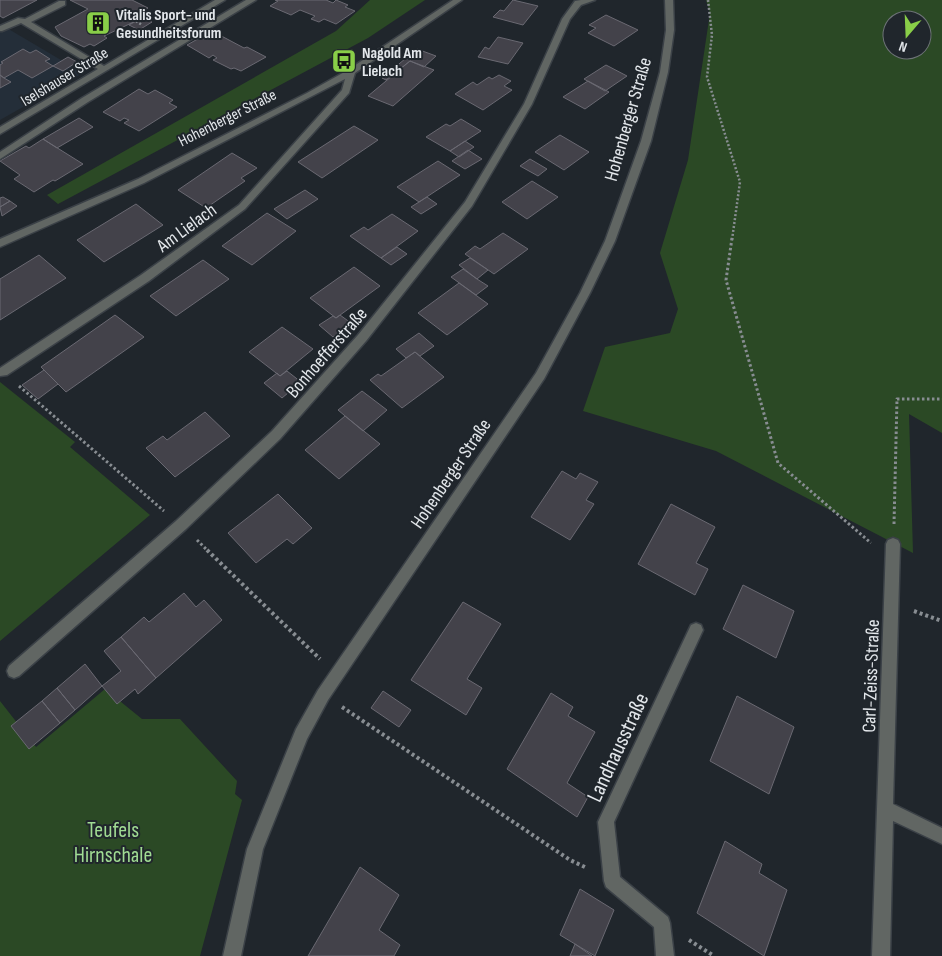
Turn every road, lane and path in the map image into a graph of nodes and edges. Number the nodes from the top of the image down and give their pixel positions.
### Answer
1 (221, 0) edge
2 (252, 0) edge
3 (458, 0) edge
4 (592, 0) edge
5 (669, 0) edge
6 (708, 0) edge
7 (62, 3) dead end
8 (25, 22) junction
9 (1, 29) edge
10 (104, 69) junction
11 (351, 72) junction
12 (0, 131) edge
13 (0, 156) edge
14 (0, 243) edge
15 (3, 372) joint
16 (942, 399) edge
17 (181, 525) junction
18 (893, 544) joint
19 (893, 562) junction
20 (696, 630) dead end
21 (14, 671) dead end
22 (323, 694) junction
23 (886, 809) junction
24 (942, 836) edge
25 (612, 881) junction
26 (232, 956) edge
27 (665, 956) edge
28 (881, 956) edge

1 - 10 street, Iselshauser Straße
2 - 13 street
3 - 11 street, Hohenberger Straße
4 - 17 street, Bonhoefferstraße
5 - 22 street, Hohenberger Straße
6 - 19 path
7 - 8 street
8 - 9 street
8 - 10 street
10 - 12 street, Iselshauser Straße
11 - 14 street, Hohenberger Straße
11 - 15 street, Am Lielach
15 - 17 path
16 - 18 path
17 - 21 street, Bonhoefferstraße
17 - 22 path
18 - 19 street, Carl-Zeiss-Straße
19 - 23 street, Carl-Zeiss-Straße
20 - 25 street, Landhausstraße
22 - 25 path
22 - 26 street, Hohenberger Straße
23 - 24 street
23 - 28 street, Carl-Zeiss-Straße
25 - 27 street

